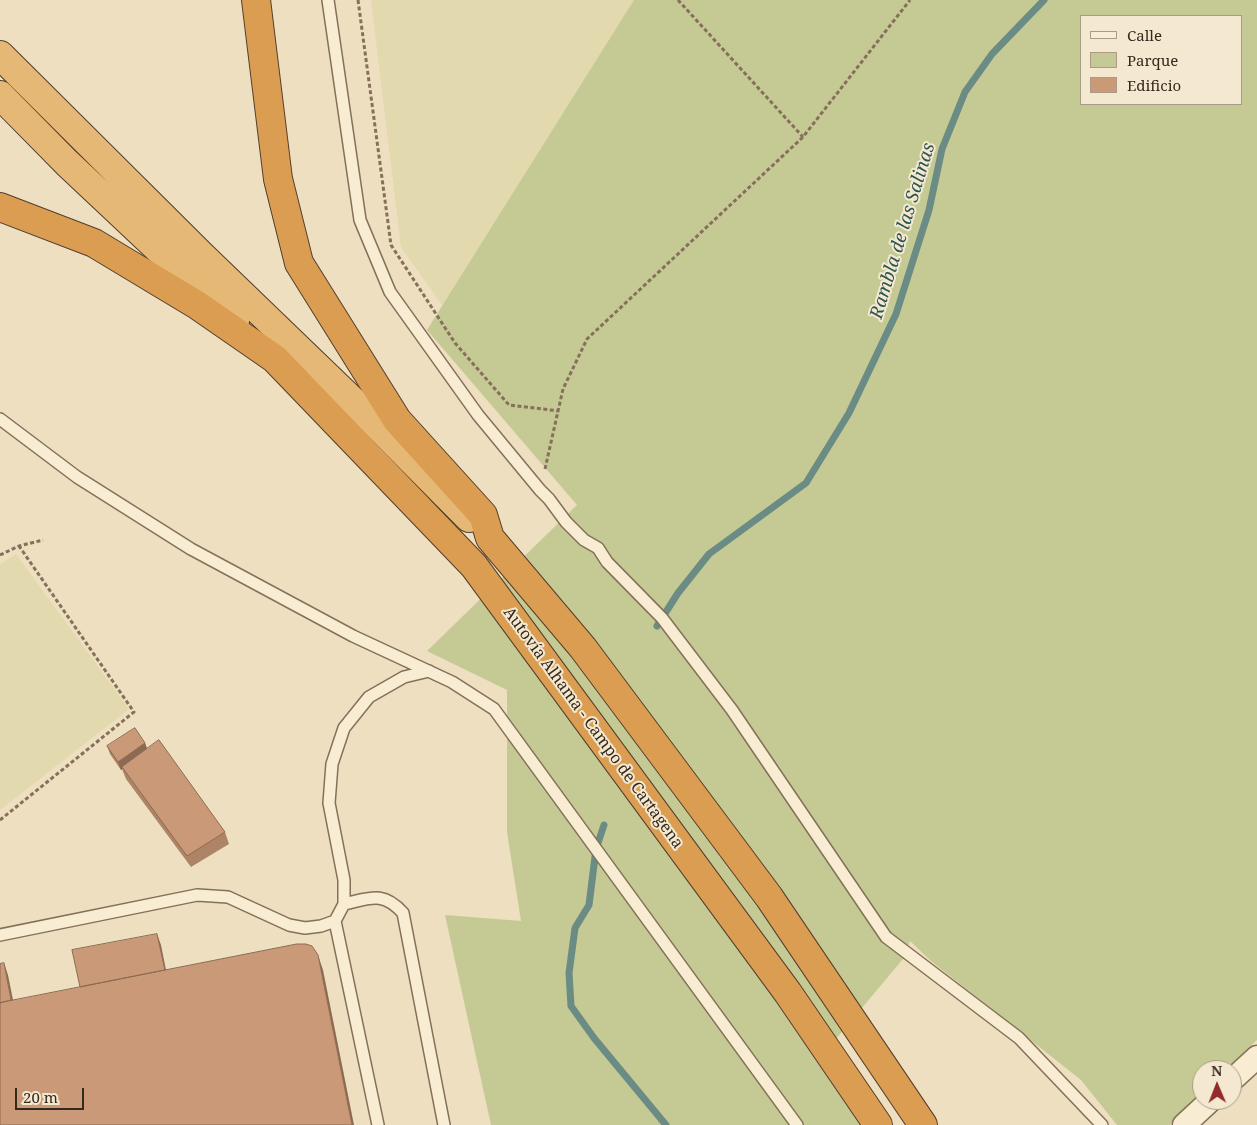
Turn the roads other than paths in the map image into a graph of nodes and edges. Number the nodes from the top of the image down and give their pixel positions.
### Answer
1 (256, 0) edge
2 (328, 0) edge
3 (0, 55) edge
4 (0, 95) edge
5 (0, 207) edge
6 (275, 359) junction
7 (0, 419) edge
8 (490, 538) junction
9 (429, 671) junction
10 (344, 904) junction
11 (335, 921) junction
12 (0, 935) edge
13 (1257, 1057) edge
14 (1242, 1071) edge
15 (1200, 1110) edge
16 (378, 1125) edge
17 (444, 1125) edge
18 (797, 1125) edge
19 (878, 1125) edge
20 (923, 1125) edge
21 (1102, 1125) edge
22 (1184, 1125) edge

1 - 8 highway
2 - 21 lane
3 - 8 highway
4 - 6 highway
5 - 6 highway, Autovía Alhama - Campo de Cartagena
6 - 19 highway, Autovía Alhama - Campo de Cartagena
7 - 9 lane
8 - 20 highway, Autovía Alhama - Campo de Cartagena
9 - 10 lane
9 - 18 lane
10 - 11 lane
10 - 17 lane
11 - 12 lane
11 - 16 lane
13 - 14 street
15 - 22 street

